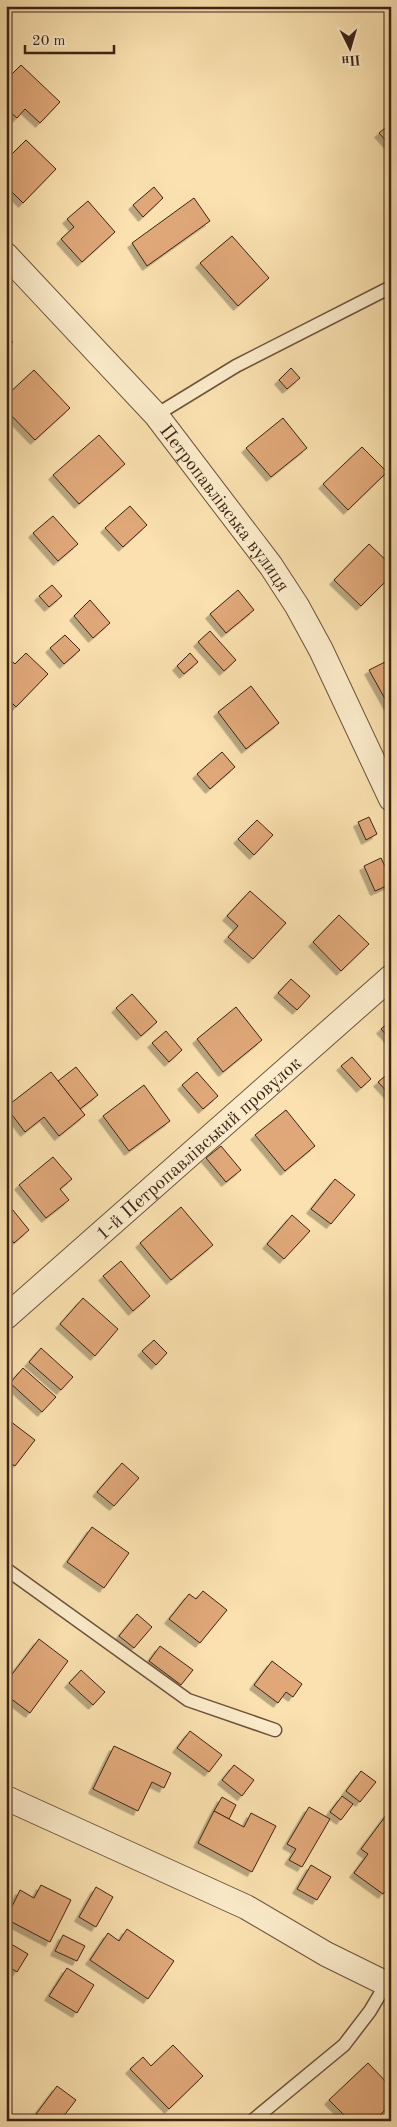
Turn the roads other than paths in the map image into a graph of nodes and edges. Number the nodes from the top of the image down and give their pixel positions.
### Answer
1 (6, 255) edge
2 (391, 287) edge
3 (156, 415) junction
4 (391, 799) edge
5 (391, 977) edge
6 (6, 1317) edge
7 (6, 1569) edge
8 (275, 1730) dead end
9 (6, 1798) edge
10 (388, 1985) edge
11 (252, 2121) edge

1 - 3 street, Петропавлівська вулиця
2 - 3 lane
3 - 4 street, Петропавлівська вулиця
5 - 6 street, 1-й Петропавлівський провулок
7 - 8 lane
9 - 10 street
10 - 11 lane

